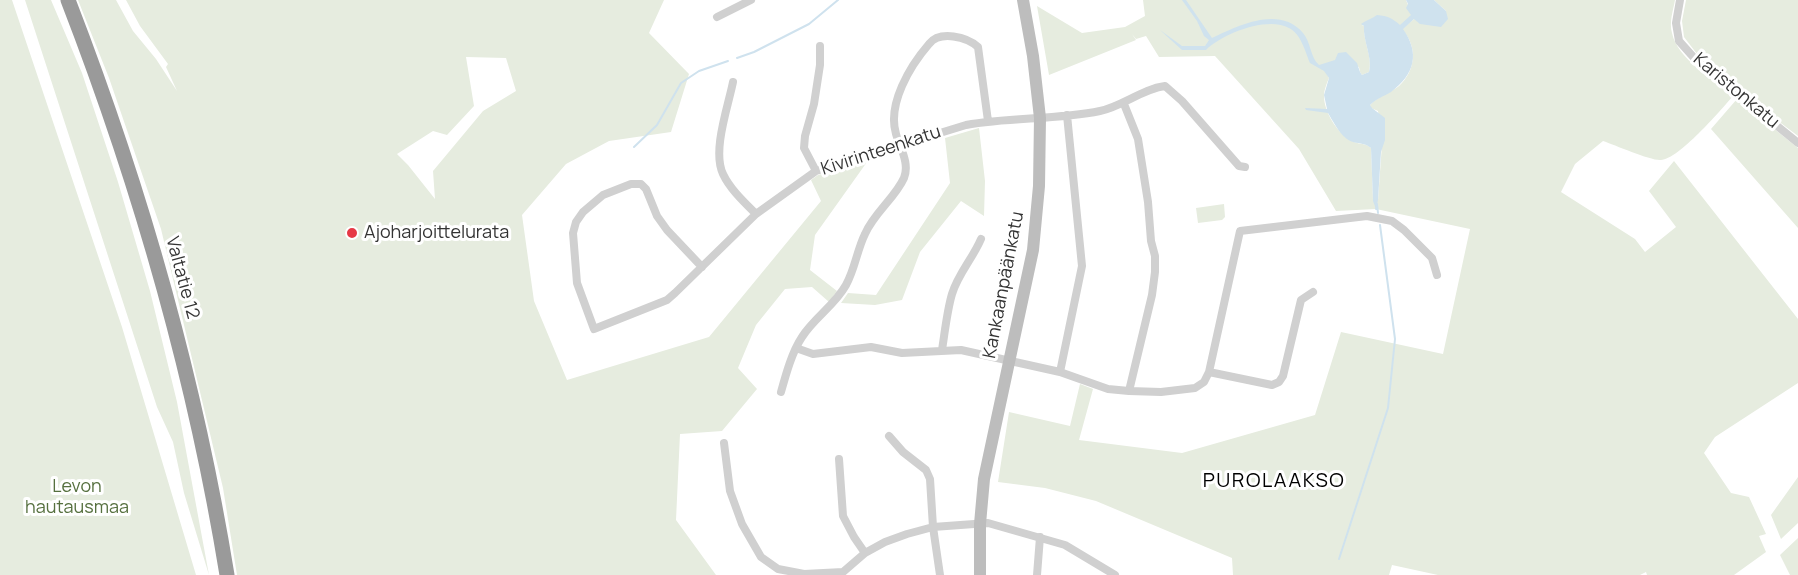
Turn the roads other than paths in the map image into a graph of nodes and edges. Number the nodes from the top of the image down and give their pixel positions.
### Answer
1 (68, 0) edge
2 (751, 0) edge
3 (1023, 0) edge
4 (1680, 0) edge
5 (717, 17) dead end
6 (820, 46) dead end
7 (733, 82) dead end
8 (1124, 104) junction
9 (1066, 115) junction
10 (1040, 118) junction
11 (988, 121) junction
12 (1798, 142) edge
13 (900, 146) junction
14 (1245, 167) dead end
15 (816, 171) junction
16 (756, 214) junction
17 (981, 239) dead end
18 (702, 267) junction
19 (1437, 275) dead end
20 (1313, 292) dead end
21 (796, 348) junction
22 (942, 350) junction
23 (1008, 361) junction
24 (1060, 372) junction
25 (1209, 372) junction
26 (1129, 391) junction
27 (781, 392) dead end
28 (889, 436) dead end
29 (724, 443) dead end
30 (839, 459) dead end
31 (980, 524) junction
32 (933, 527) junction
33 (1040, 537) junction
34 (866, 553) junction
35 (843, 573) edge
36 (227, 575) edge
37 (940, 575) edge
38 (980, 575) edge
39 (1037, 575) edge
40 (1115, 575) edge

1 - 36 highway, Valtatie 12
2 - 5 street
3 - 10 street, Kankaanpäänkatu
4 - 12 street, Karistonkatu
6 - 15 street
7 - 16 street
8 - 9 street, Kivirinteenkatu
8 - 14 street, Kivirinteenkatu
8 - 26 street
9 - 10 street, Kivirinteenkatu
9 - 24 street
10 - 11 street, Kivirinteenkatu
10 - 23 street, Kankaanpäänkatu
11 - 13 street, Kivirinteenkatu
11 - 13 street
13 - 15 street, Kivirinteenkatu
13 - 21 street
15 - 16 street, Kivirinteenkatu
16 - 18 street, Kivirinteenkatu
17 - 22 street
18 - 18 street, Kivirinteenkatu
19 - 25 street
20 - 25 street
21 - 22 street
21 - 27 street
22 - 23 street
23 - 24 street
23 - 31 street, Kankaanpäänkatu
24 - 26 street
25 - 26 street
28 - 32 street
29 - 35 street
30 - 34 street
31 - 32 street
31 - 33 street
31 - 38 street, Kankaanpäänkatu
32 - 34 street
32 - 37 street
33 - 39 street
33 - 40 street
34 - 35 street

